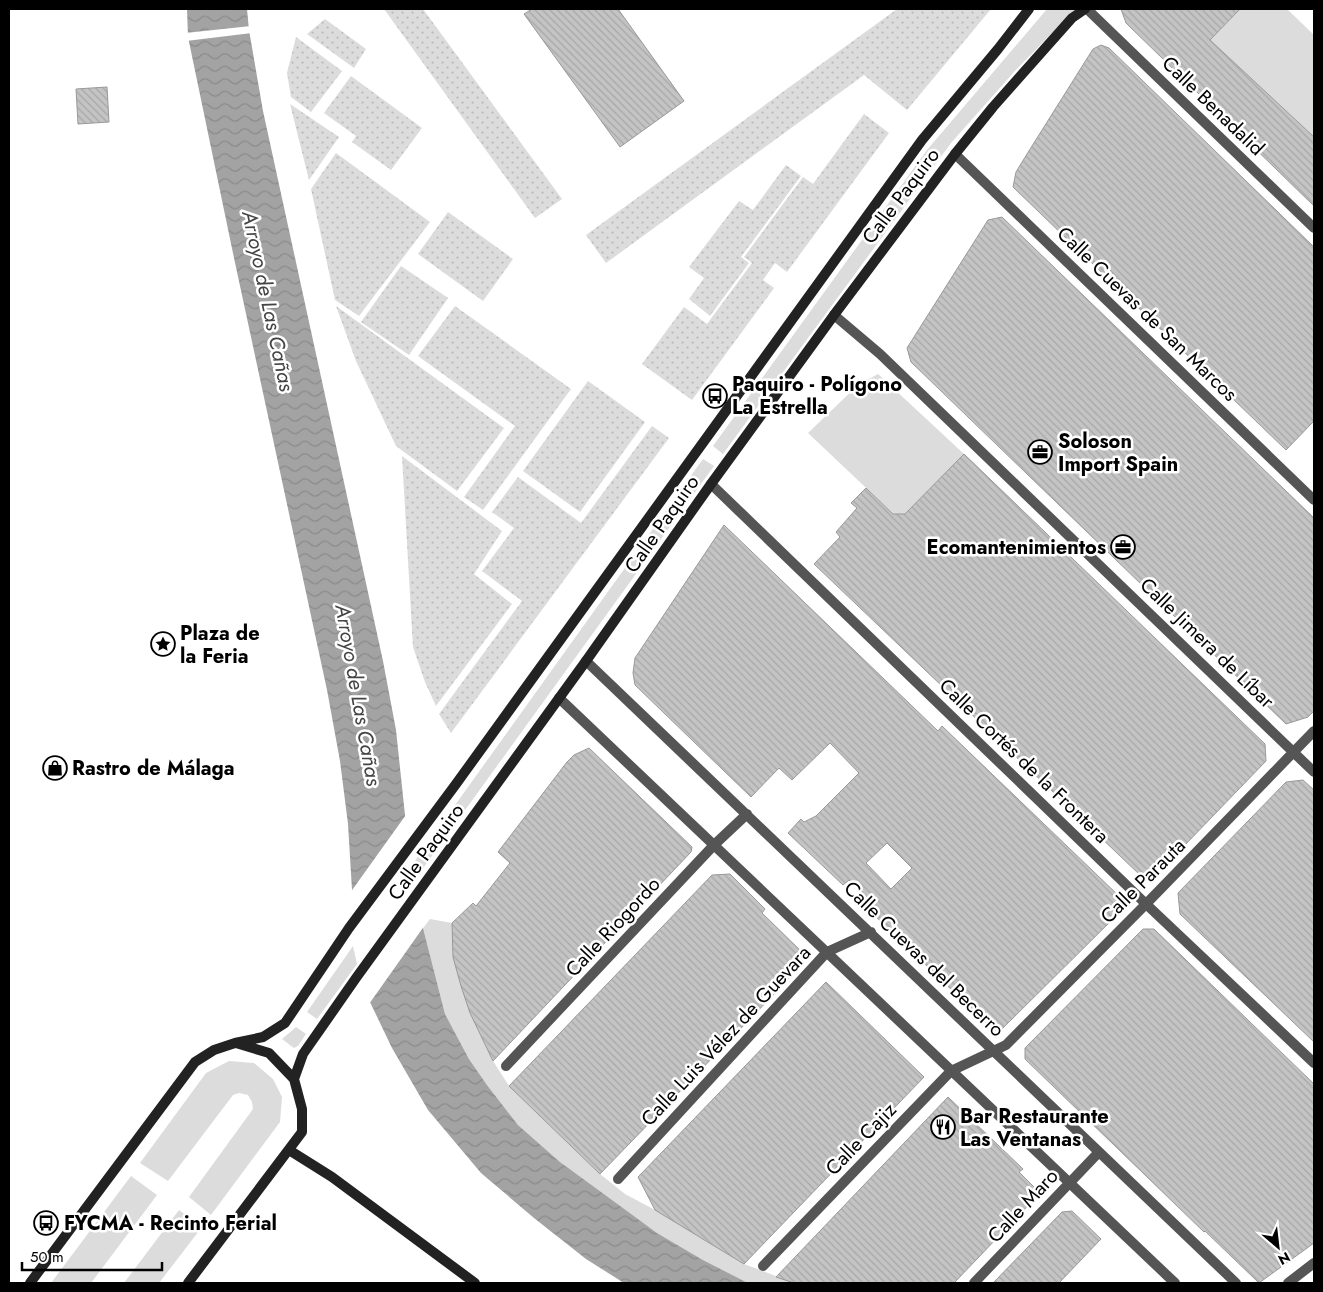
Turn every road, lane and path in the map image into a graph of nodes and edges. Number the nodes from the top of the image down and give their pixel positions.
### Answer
1 (1029, 9) edge
2 (1086, 9) edge
3 (954, 154) junction
4 (1314, 228) edge
5 (834, 315) junction
6 (711, 484) junction
7 (1314, 500) edge
8 (586, 661) junction
9 (559, 698) junction
10 (1314, 731) edge
11 (1294, 752) junction
12 (1314, 772) edge
13 (747, 814) junction
14 (714, 845) junction
15 (1146, 904) junction
16 (871, 932) junction
17 (827, 952) junction
18 (235, 1043) junction
19 (994, 1051) junction
20 (1314, 1062) edge
21 (506, 1066) dead end
22 (951, 1071) junction
23 (294, 1078) junction
24 (289, 1150) junction
25 (1099, 1152) junction
26 (618, 1179) dead end
27 (1069, 1183) junction
28 (1314, 1263) edge
29 (763, 1266) dead end
30 (30, 1283) edge
31 (188, 1283) edge
32 (474, 1283) edge
33 (974, 1283) edge
34 (1175, 1283) edge
35 (1236, 1283) edge
36 (1288, 1283) edge

1 - 18 main road, Calle Paquiro
2 - 3 main road, Calle Paquiro
2 - 4 street, Calle Benadalid
3 - 5 main road, Calle Paquiro
3 - 7 street, Calle Cuevas de San Marcos
5 - 6 main road, Calle Paquiro
5 - 11 street, Calle Jimera de Líbar
6 - 8 main road, Calle Paquiro
6 - 15 street, Calle Cortés de la Frontera
8 - 9 main road, Calle Paquiro
8 - 13 street, Calle Cuevas del Becerro
9 - 14 street
9 - 23 main road, Calle Paquiro
10 - 11 street, Calle Parauta
11 - 12 street, Calle Jimera de Líbar
11 - 15 street, Calle Parauta
13 - 14 street, Calle Riogordo
13 - 16 street, Calle Cuevas del Becerro
14 - 17 street
14 - 21 street, Calle Riogordo
15 - 19 street, Calle Parauta
15 - 20 street, Calle Cortés de la Frontera
16 - 17 street, Calle Luis Vélez de Guevara
16 - 19 street, Calle Cuevas del Becerro
17 - 22 street
17 - 26 street, Calle Luis Vélez de Guevara
18 - 23 main road
18 - 30 main road, Calle Paquiro
19 - 22 street, Calle Cajiz
19 - 25 street, Calle Cuevas del Becerro
22 - 27 street
22 - 29 street, Calle Cajiz
23 - 24 main road
24 - 31 main road
24 - 32 main road
25 - 27 street, Calle Maro
25 - 35 street, Calle Cuevas del Becerro
27 - 33 street, Calle Maro
27 - 34 street
28 - 36 street

